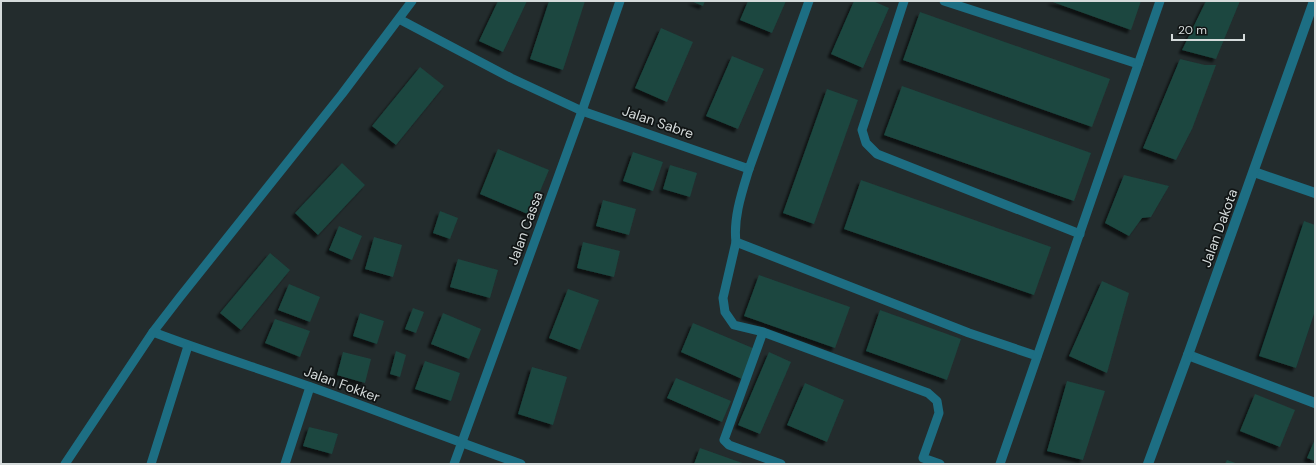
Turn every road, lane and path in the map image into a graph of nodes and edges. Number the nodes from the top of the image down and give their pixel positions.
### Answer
1 (412, 1) edge
2 (620, 1) edge
3 (809, 1) edge
4 (904, 1) edge
5 (944, 1) edge
6 (1160, 1) edge
7 (1314, 1) edge
8 (399, 19) junction
9 (1138, 64) junction
10 (582, 111) junction
11 (749, 169) junction
12 (1254, 172) junction
13 (1315, 193) edge
14 (1080, 234) junction
15 (736, 242) junction
16 (153, 332) junction
17 (763, 332) junction
18 (188, 346) junction
19 (1188, 355) junction
20 (1037, 356) junction
21 (310, 387) junction
22 (1315, 403) edge
23 (461, 443) junction
24 (922, 461) edge
25 (65, 464) edge
26 (151, 464) edge
27 (285, 464) edge
28 (454, 464) edge
29 (521, 464) edge
30 (781, 464) edge
31 (940, 464) edge
32 (1000, 464) edge
33 (1148, 464) edge

1 - 8 lane
2 - 10 lane, Jalan Cassa
3 - 11 lane
4 - 14 lane
5 - 9 lane
6 - 9 lane
7 - 12 street, Jalan Dakota
8 - 10 lane, Jalan Sabre
8 - 16 lane
9 - 14 lane
10 - 11 lane, Jalan Sabre
10 - 23 lane, Jalan Cassa
11 - 15 lane
12 - 13 street
12 - 19 street, Jalan Dakota
14 - 20 lane
15 - 17 lane
15 - 20 lane
16 - 18 lane, Jalan Fokker
16 - 25 lane
17 - 24 lane
17 - 30 lane
18 - 21 lane, Jalan Fokker
18 - 26 lane
19 - 22 street
19 - 33 street, Jalan Dakota
20 - 32 lane
21 - 23 lane, Jalan Fokker
21 - 27 lane
23 - 28 lane, Jalan Cassa
23 - 29 lane, Jalan Fokker
24 - 31 lane

